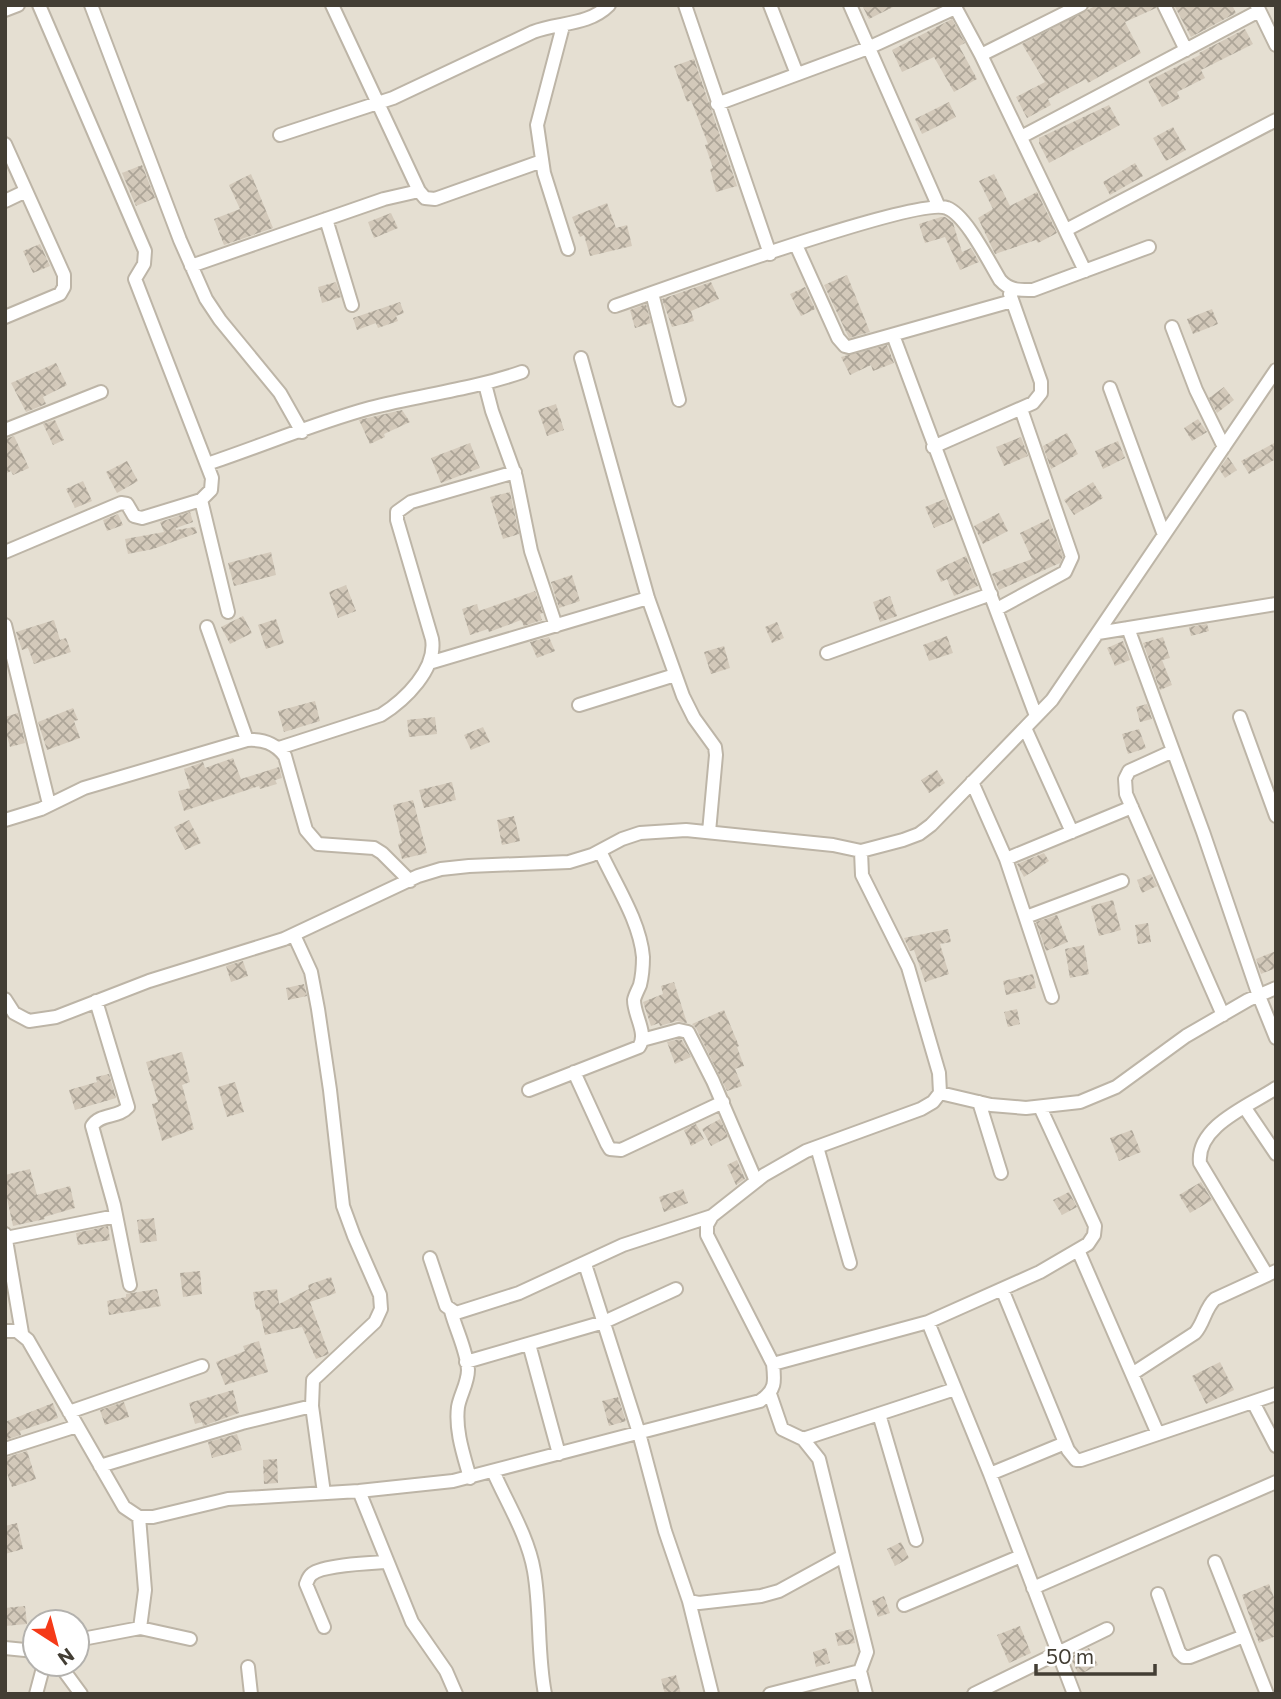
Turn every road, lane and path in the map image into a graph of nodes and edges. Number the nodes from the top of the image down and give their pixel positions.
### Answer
1 (18, 5) edge
2 (39, 5) edge
3 (91, 5) edge
4 (332, 5) edge
5 (610, 5) edge
6 (685, 5) edge
7 (770, 5) edge
8 (850, 5) edge
9 (1081, 5) edge
10 (1164, 5) edge
11 (954, 7) edge
12 (1258, 8) edge
13 (5, 10) edge
14 (1056, 10) edge
15 (563, 26) junction
16 (1276, 45) edge
17 (868, 48) junction
18 (1186, 50) junction
19 (981, 55) junction
20 (797, 74) junction
21 (379, 103) junction
22 (717, 104) junction
23 (1276, 121) edge
24 (280, 135) dead end
25 (1021, 137) junction
26 (5, 144) edge
27 (542, 161) junction
28 (26, 191) junction
29 (419, 191) junction
30 (5, 201) edge
31 (938, 205) junction
32 (326, 219) junction
33 (1066, 230) junction
34 (796, 245) junction
35 (1149, 247) dead end
36 (568, 249) dead end
37 (770, 254) junction
38 (191, 266) junction
39 (1085, 271) junction
40 (1007, 287) junction
41 (652, 293) junction
42 (1012, 300) junction
43 (352, 305) dead end
44 (615, 306) dead end
45 (5, 317) edge
46 (1172, 327) dead end
47 (893, 335) junction
48 (582, 358) dead end
49 (1276, 370) edge
50 (522, 372) dead end
51 (485, 384) junction
52 (1111, 388) dead end
53 (101, 392) dead end
54 (679, 400) dead end
55 (1021, 409) junction
56 (5, 430) edge
57 (302, 432) junction
58 (933, 447) junction
59 (1224, 447) junction
60 (207, 464) junction
61 (515, 472) junction
62 (201, 500) junction
63 (1164, 534) junction
64 (5, 552) edge
65 (991, 594) junction
66 (648, 598) junction
67 (1276, 604) edge
68 (997, 609) junction
69 (228, 612) dead end
70 (5, 625) edge
71 (556, 626) junction
72 (207, 627) dead end
73 (1128, 628) junction
74 (1098, 633) junction
75 (827, 653) dead end
76 (429, 663) junction
77 (675, 675) junction
78 (579, 705) dead end
79 (1036, 716) junction
80 (1240, 717) dead end
81 (1025, 728) junction
82 (247, 740) junction
83 (279, 748) junction
84 (1173, 751) junction
85 (972, 782) junction
86 (50, 804) junction
87 (1132, 807) junction
88 (1276, 816) edge
89 (5, 820) edge
90 (709, 832) junction
91 (1072, 832) junction
92 (600, 851) junction
93 (861, 851) junction
94 (1006, 859) junction
95 (410, 881) junction
96 (1122, 881) dead end
97 (1026, 917) junction
98 (295, 934) junction
99 (1276, 988) edge
100 (1259, 996) junction
101 (1052, 997) dead end
102 (5, 999) edge
103 (96, 1001) junction
104 (1223, 1015) junction
105 (1276, 1038) edge
106 (642, 1040) junction
107 (574, 1072) junction
108 (1276, 1088) edge
109 (529, 1090) dead end
110 (940, 1093) junction
111 (723, 1102) junction
112 (979, 1102) junction
113 (1040, 1107) junction
114 (1245, 1108) junction
115 (817, 1147) junction
116 (1276, 1154) edge
117 (1001, 1173) dead end
118 (756, 1181) junction
119 (116, 1216) junction
120 (712, 1216) junction
121 (6, 1236) edge
122 (1078, 1250) junction
123 (430, 1258) dead end
124 (850, 1263) dead end
125 (585, 1264) junction
126 (1271, 1273) edge
127 (130, 1285) dead end
128 (676, 1289) dead end
129 (1002, 1289) junction
130 (451, 1311) junction
131 (604, 1322) junction
132 (928, 1322) junction
133 (5, 1331) edge
134 (22, 1333) junction
135 (529, 1344) junction
136 (466, 1362) junction
137 (773, 1364) junction
138 (202, 1366) dead end
139 (1132, 1374) junction
140 (955, 1389) junction
141 (770, 1394) junction
142 (1276, 1394) edge
143 (1253, 1402) junction
144 (312, 1406) junction
145 (69, 1412) junction
146 (879, 1414) junction
147 (77, 1426) junction
148 (639, 1433) junction
149 (1158, 1434) junction
150 (803, 1439) junction
151 (1065, 1443) junction
152 (1276, 1446) edge
153 (5, 1449) edge
154 (559, 1454) junction
155 (100, 1466) junction
156 (493, 1471) junction
157 (990, 1474) junction
158 (470, 1478) junction
159 (1276, 1482) edge
160 (359, 1491) junction
161 (324, 1493) junction
162 (139, 1517) junction
163 (916, 1539) dead end
164 (843, 1556) junction
165 (1021, 1556) junction
166 (386, 1562) junction
167 (1215, 1562) dead end
168 (1033, 1588) junction
169 (1158, 1594) dead end
170 (689, 1601) junction
171 (904, 1605) dead end
172 (324, 1627) dead end
173 (140, 1628) junction
174 (1107, 1629) dead end
175 (1244, 1636) junction
176 (91, 1637) edge
177 (190, 1639) dead end
178 (1058, 1651) junction
179 (248, 1667) dead end
180 (860, 1671) junction
181 (69, 1678) edge
182 (81, 1694) edge
183 (251, 1694) edge
184 (456, 1694) edge
185 (545, 1694) edge
186 (712, 1694) edge
187 (770, 1694) edge
188 (866, 1694) edge
189 (974, 1694) edge
190 (1074, 1694) edge
191 (1267, 1694) edge

1 - 13 street
2 - 60 street
3 - 38 street
4 - 21 street
5 - 15 street
6 - 22 street
7 - 20 street
8 - 17 street
9 - 14 street
10 - 18 street
11 - 17 street
11 - 19 street
12 - 16 street
12 - 18 street
14 - 19 street
15 - 21 street
15 - 27 street
17 - 20 street
17 - 31 street
18 - 25 street
19 - 25 street
20 - 22 street
21 - 24 street
21 - 29 street
22 - 37 street
23 - 33 street
25 - 33 street
26 - 28 street
27 - 29 street
27 - 36 street
28 - 30 street
28 - 45 street
29 - 32 street
31 - 34 street
31 - 40 street
32 - 38 street
32 - 43 street
33 - 39 street
34 - 37 street
34 - 47 street
35 - 39 street
37 - 41 street
38 - 57 street
39 - 40 street
40 - 42 street
41 - 44 street
41 - 54 street
42 - 47 street
42 - 55 street
46 - 59 street
47 - 58 street
48 - 66 street
49 - 59 street
50 - 51 street
51 - 57 street
51 - 61 street
52 - 63 street
53 - 56 street
55 - 58 street
55 - 68 street
57 - 60 street
58 - 65 street
59 - 63 street
60 - 62 street
61 - 71 street
61 - 76 street
62 - 64 street
62 - 69 street
63 - 74 street
65 - 68 street
65 - 75 street
66 - 71 street
66 - 77 street
67 - 73 street
68 - 79 street
70 - 86 street
71 - 76 street
72 - 82 street
73 - 74 street
73 - 84 street
74 - 79 street
76 - 83 street
77 - 78 street
77 - 90 street
79 - 81 street
80 - 88 street
81 - 85 street
81 - 91 street
82 - 83 street
82 - 86 street
83 - 95 street
84 - 87 street
84 - 100 street
85 - 93 street
85 - 94 street
86 - 89 street
87 - 91 street
87 - 104 street
90 - 92 street
90 - 93 street
91 - 94 street
92 - 95 street
92 - 106 street
93 - 110 street
94 - 97 street
95 - 98 street
96 - 97 street
97 - 101 street
98 - 103 street
98 - 144 street
99 - 100 street
100 - 104 street
100 - 105 street
102 - 103 street
103 - 119 street
104 - 113 street
106 - 107 street
106 - 111 street
107 - 109 street
107 - 111 street
108 - 114 street
110 - 112 street
110 - 115 street
111 - 118 street
112 - 113 street
112 - 117 street
113 - 122 street
114 - 116 street
114 - 126 street
115 - 118 street
115 - 124 street
118 - 120 street
119 - 121 street
119 - 127 street
120 - 125 street
120 - 137 street
121 - 134 street
122 - 129 street
122 - 139 street
123 - 130 street
125 - 130 street
125 - 131 street
126 - 139 street
128 - 131 street
129 - 132 street
129 - 151 street
130 - 136 street
131 - 135 street
131 - 148 street
132 - 137 street
132 - 140 street
133 - 134 street
134 - 145 street
135 - 136 street
135 - 154 street
136 - 158 street
137 - 141 street
138 - 145 street
139 - 149 street
140 - 146 street
140 - 157 street
141 - 148 street
141 - 150 street
142 - 143 street
143 - 149 street
143 - 152 street
144 - 155 street
144 - 161 street
145 - 147 street
146 - 150 street
146 - 163 street
147 - 153 street
147 - 155 street
148 - 154 street
148 - 170 street
149 - 151 street
150 - 164 street
151 - 157 street
154 - 156 street
155 - 162 street
156 - 158 street
156 - 185 street
157 - 165 street
158 - 160 street
159 - 168 street
160 - 161 street
160 - 166 street
161 - 162 street
162 - 173 street
164 - 170 street
164 - 180 street
165 - 168 street
165 - 171 street
166 - 172 street
166 - 184 street
167 - 175 street
168 - 178 street
169 - 175 street
170 - 186 street
173 - 176 street
173 - 177 street
174 - 178 street
175 - 191 street
178 - 189 street
178 - 190 street
179 - 183 street
180 - 187 street
180 - 188 street
181 - 182 street

